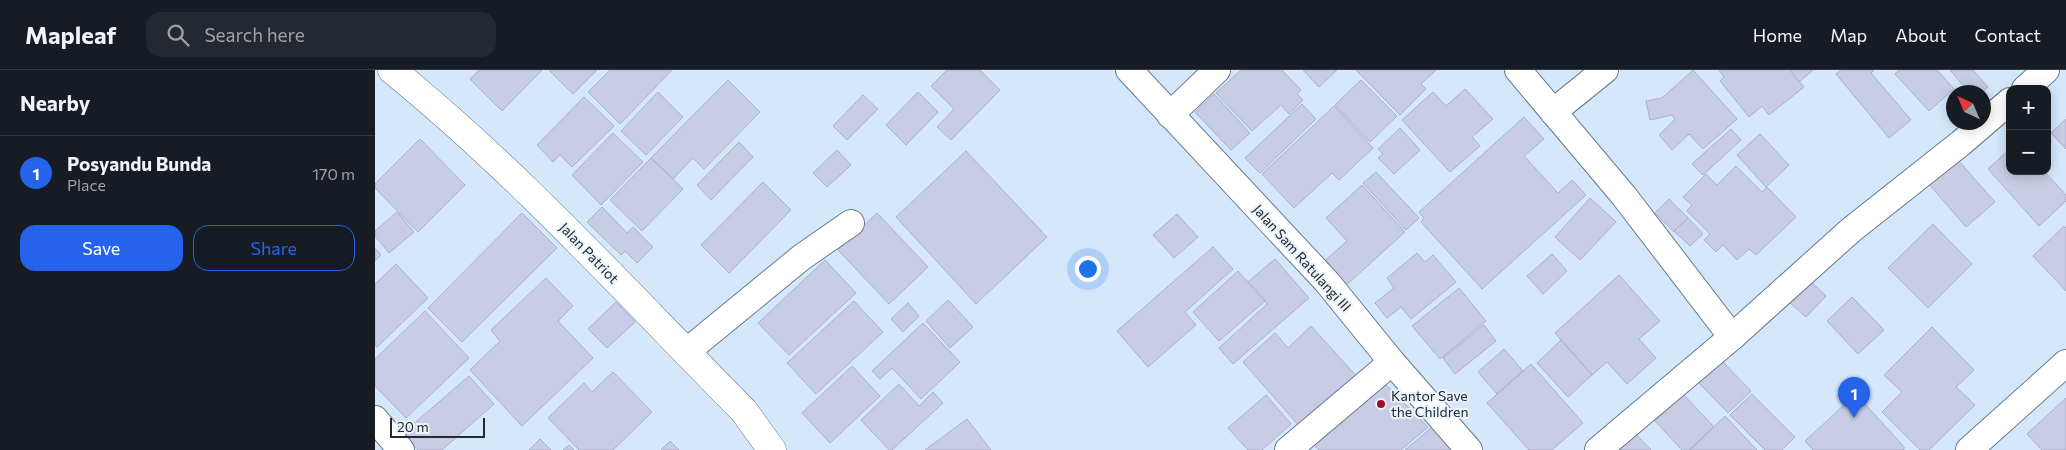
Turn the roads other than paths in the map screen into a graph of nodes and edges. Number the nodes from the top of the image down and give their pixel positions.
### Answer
1 (392, 70) edge
2 (1129, 70) edge
3 (1217, 70) edge
4 (1518, 70) edge
5 (1605, 70) edge
6 (2046, 70) edge
7 (2029, 85) edge
8 (2006, 105) edge
9 (1553, 112) junction
10 (1170, 114) junction
11 (851, 222) dead end
12 (1733, 336) junction
13 (685, 352) junction
14 (1392, 362) junction
15 (2066, 363) edge
16 (375, 419) edge
17 (401, 450) edge
18 (772, 450) edge
19 (1288, 450) edge
20 (1469, 450) edge
21 (1598, 450) edge
22 (1969, 450) edge

1 - 13 street, Jalan Patriot
2 - 10 street, Jalan Sam Ratulangi III
3 - 10 street
4 - 9 street
5 - 9 street
6 - 7 street
8 - 12 street
9 - 12 street
10 - 14 street, Jalan Sam Ratulangi III
11 - 13 street
12 - 21 street
13 - 18 street, Jalan Patriot
14 - 19 street
14 - 20 street, Jalan Sam Ratulangi III
15 - 22 street
16 - 17 street

